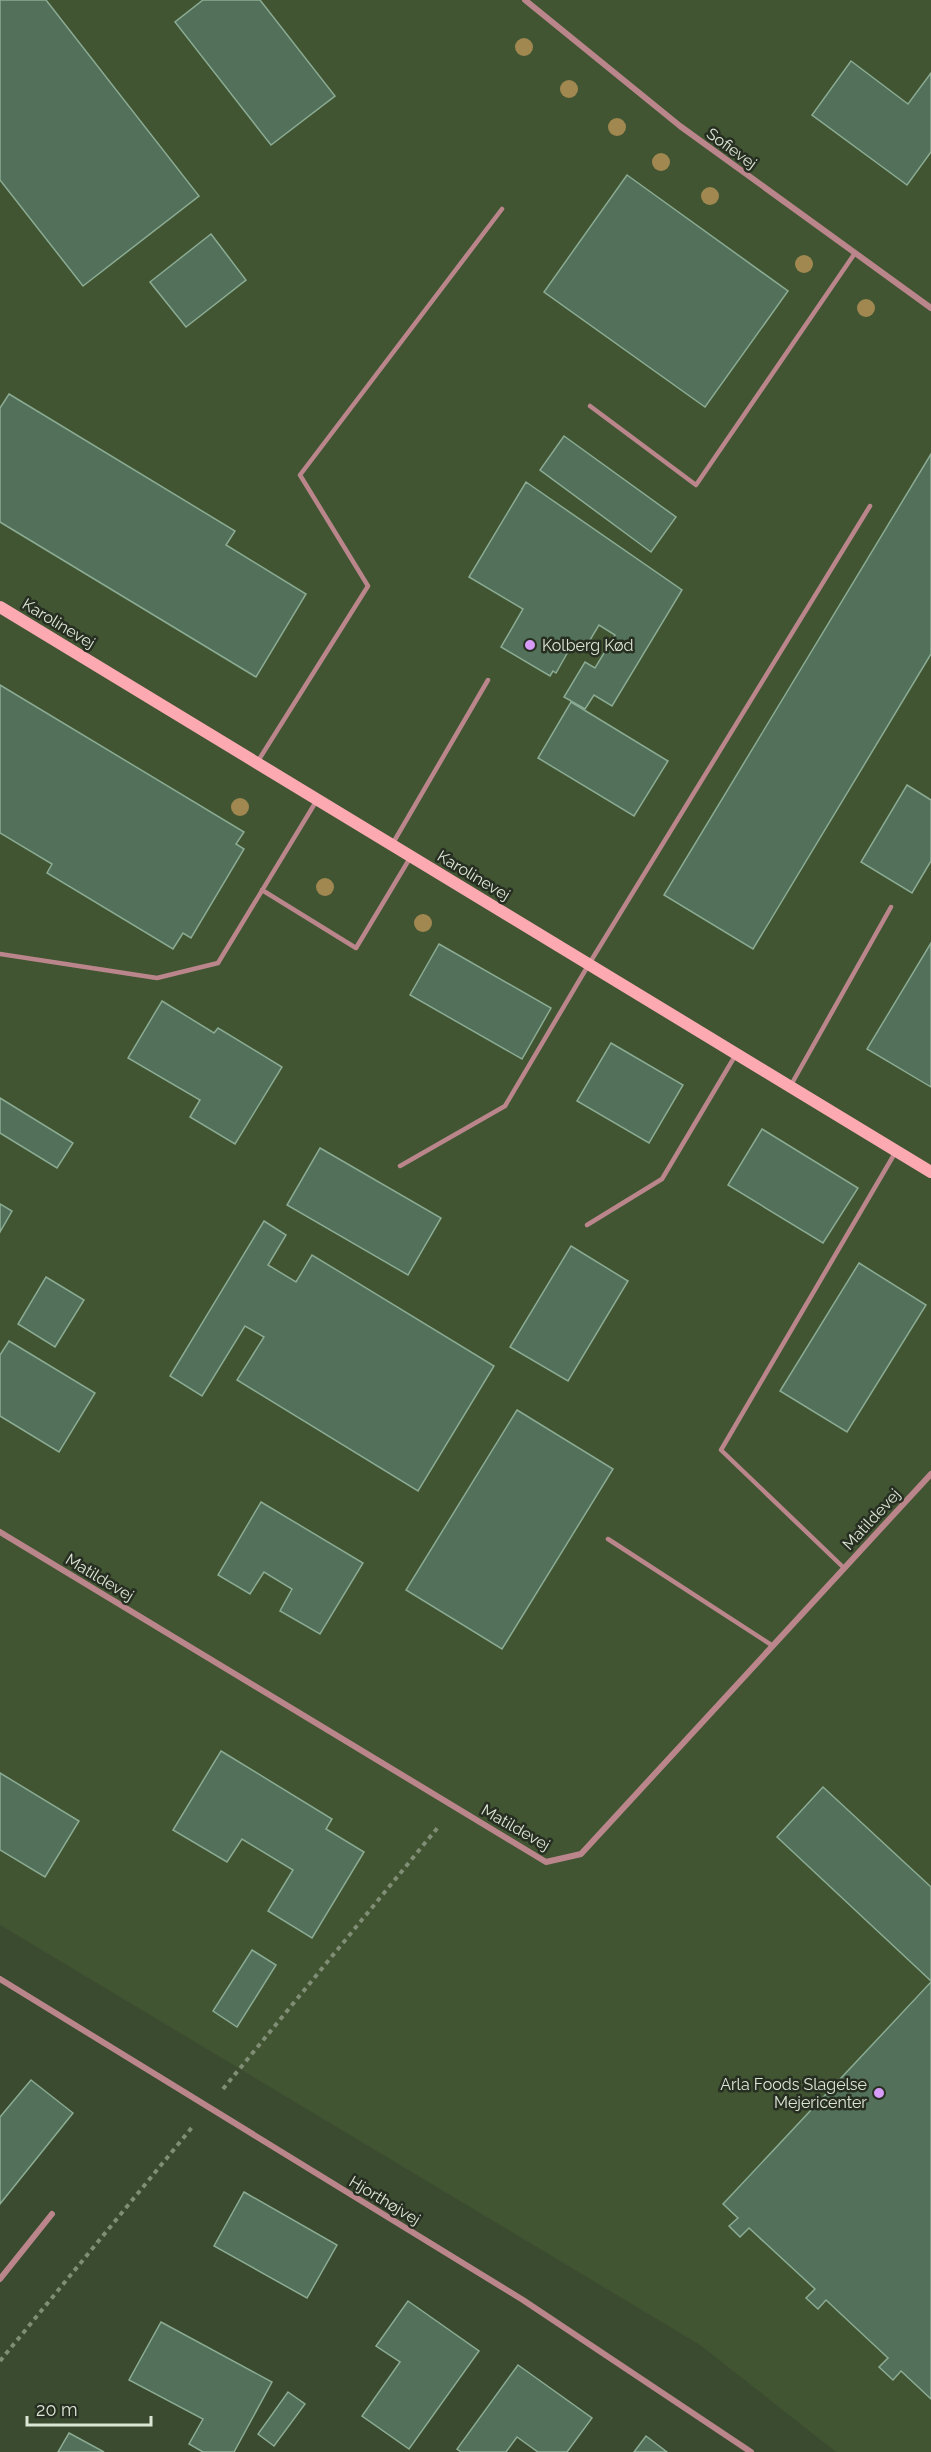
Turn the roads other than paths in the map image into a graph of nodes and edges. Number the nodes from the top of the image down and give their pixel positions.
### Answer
1 (525, 0) edge
2 (502, 208) dead end
3 (855, 253) junction
4 (931, 308) edge
5 (590, 406) dead end
6 (870, 506) dead end
7 (0, 607) edge
8 (488, 680) dead end
9 (257, 763) junction
10 (317, 800) junction
11 (392, 845) junction
12 (411, 856) junction
13 (262, 890) junction
14 (891, 907) dead end
15 (0, 954) edge
16 (589, 964) junction
17 (737, 1054) junction
18 (790, 1086) junction
19 (896, 1151) junction
20 (400, 1166) dead end
21 (931, 1172) edge
22 (588, 1225) dead end
23 (931, 1474) edge
24 (0, 1532) edge
25 (608, 1539) dead end
26 (844, 1568) junction
27 (773, 1646) junction
28 (0, 1979) edge
29 (52, 2214) dead end
30 (0, 2279) edge
31 (751, 2452) edge

1 - 3 street, Sofievej
2 - 9 lane
3 - 4 street, Sofievej
3 - 5 lane
6 - 16 lane
7 - 9 street, Karolinevej
8 - 11 lane
9 - 10 street, Karolinevej
10 - 11 street, Karolinevej
10 - 13 lane
11 - 12 street, Karolinevej
12 - 13 lane
12 - 16 street, Karolinevej
13 - 15 lane
14 - 18 lane
16 - 17 street, Karolinevej
16 - 20 lane
17 - 18 street, Karolinevej
17 - 22 lane
18 - 19 street, Karolinevej
19 - 21 street, Karolinevej
19 - 26 lane
23 - 26 street, Matildevej
24 - 27 street, Matildevej
25 - 27 lane
26 - 27 street, Matildevej
28 - 31 street, Hjorthøjvej
29 - 30 street

